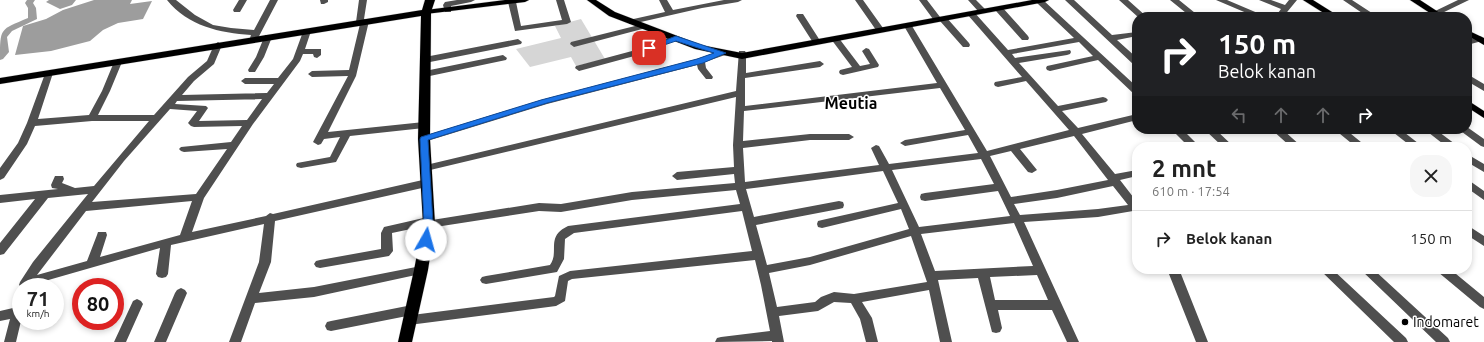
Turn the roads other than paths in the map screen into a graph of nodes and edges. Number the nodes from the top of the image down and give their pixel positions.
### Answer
1 (171, 0) edge
2 (242, 0) edge
3 (274, 0) edge
4 (363, 0) edge
5 (471, 0) edge
6 (525, 0) edge
7 (560, 0) edge
8 (591, 0) edge
9 (663, 0) edge
10 (735, 0) edge
11 (859, 0) edge
12 (923, 0) edge
13 (972, 0) edge
14 (1028, 0) edge
15 (1043, 0) edge
16 (1069, 0) edge
17 (1123, 0) edge
18 (1174, 0) edge
19 (1221, 0) edge
20 (1262, 0) edge
21 (1293, 0) edge
22 (1347, 0) edge
23 (1408, 0) edge
24 (1414, 0) edge
25 (1465, 0) edge
26 (1309, 1) edge
27 (512, 2) junction
28 (700, 3) edge
29 (1003, 7) junction
30 (435, 8) edge
31 (1286, 8) junction
32 (980, 9) junction
33 (237, 10) dead end
34 (1137, 12) edge
35 (1190, 12) edge
36 (1250, 12) joint
37 (1283, 12) edge
38 (1323, 12) edge
39 (1328, 12) edge
40 (1366, 12) edge
41 (1430, 12) edge
42 (1431, 12) edge
43 (1444, 12) edge
44 (670, 13) junction
45 (960, 14) junction
46 (971, 14) junction
47 (800, 16) dead end
48 (940, 18) junction
49 (362, 22) junction
50 (632, 22) junction
51 (643, 26) junction
52 (908, 26) junction
53 (879, 28) junction
54 (307, 31) junction
55 (865, 32) junction
56 (1132, 35) edge
57 (255, 36) junction
58 (268, 37) junction
59 (676, 38) junction
60 (1025, 38) dead end
61 (1111, 38) junction
62 (815, 39) junction
63 (1081, 39) junction
64 (835, 40) junction
65 (518, 42) dead end
66 (574, 44) dead end
67 (218, 45) junction
68 (966, 45) dead end
69 (866, 51) dead end
70 (299, 52) junction
71 (1006, 52) junction
72 (1067, 52) dead end
73 (722, 53) junction
74 (317, 55) dead end
75 (740, 55) junction
76 (1100, 57) junction
77 (503, 58) dead end
78 (1132, 58) edge
79 (425, 60) junction
80 (700, 61) junction
81 (1013, 61) junction
82 (118, 62) junction
83 (820, 64) dead end
84 (579, 68) dead end
85 (1050, 68) dead end
86 (858, 69) junction
87 (252, 70) dead end
88 (843, 72) dead end
89 (49, 73) junction
90 (352, 73) junction
91 (312, 74) dead end
92 (425, 74) junction
93 (742, 76) junction
94 (709, 77) dead end
95 (1028, 78) junction
96 (0, 81) edge
97 (245, 81) dead end
98 (280, 81) junction
99 (1472, 81) edge
100 (998, 84) dead end
101 (942, 85) junction
102 (1132, 87) edge
103 (1484, 88) edge
104 (741, 93) junction
105 (269, 96) junction
106 (174, 98) junction
107 (1103, 100) dead end
108 (166, 106) junction
109 (1472, 107) edge
110 (740, 109) junction
111 (1056, 109) junction
112 (1472, 112) edge
113 (1484, 115) edge
114 (92, 118) junction
115 (156, 118) junction
116 (1132, 118) edge
117 (1484, 120) edge
118 (32, 123) junction
119 (249, 123) junction
120 (424, 125) junction
121 (970, 132) junction
122 (1076, 132) junction
123 (346, 134) junction
124 (1181, 134) edge
125 (1215, 134) edge
126 (1282, 134) edge
127 (1345, 134) edge
128 (1401, 134) edge
129 (1436, 134) edge
130 (1469, 134) edge
131 (849, 137) dead end
132 (424, 139) junction
133 (1190, 142) edge
134 (1223, 142) edge
135 (1291, 142) edge
136 (1356, 142) edge
137 (1411, 142) edge
138 (1447, 142) edge
139 (905, 143) dead end
140 (1484, 144) edge
141 (234, 145) junction
142 (738, 145) junction
143 (1013, 147) junction
144 (876, 148) dead end
145 (184, 150) dead end
146 (984, 154) junction
147 (1472, 160) edge
148 (301, 165) dead end
149 (426, 168) junction
150 (886, 168) junction
151 (1484, 169) edge
152 (739, 170) junction
153 (1032, 170) dead end
154 (1132, 175) edge
155 (0, 176) edge
156 (677, 176) dead end
157 (59, 179) dead end
158 (1115, 180) junction
159 (427, 183) junction
160 (740, 186) junction
161 (1000, 187) junction
162 (1472, 187) edge
163 (97, 189) junction
164 (76, 192) junction
165 (44, 195) junction
166 (1484, 196) edge
167 (199, 197) junction
168 (925, 197) dead end
169 (0, 199) edge
170 (1008, 201) junction
171 (1132, 202) edge
172 (838, 205) dead end
173 (904, 205) junction
174 (84, 207) junction
175 (745, 207) junction
176 (1132, 209) edge
177 (270, 217) junction
178 (1017, 219) junction
179 (428, 222) junction
180 (750, 222) junction
181 (822, 224) dead end
182 (914, 230) junction
183 (1472, 233) edge
184 (102, 236) dead end
185 (185, 237) junction
186 (166, 242) junction
187 (1484, 242) edge
188 (0, 251) edge
189 (759, 255) junction
190 (92, 264) junction
191 (320, 264) dead end
192 (420, 270) junction
193 (763, 270) junction
194 (1040, 270) junction
195 (983, 273) junction
196 (162, 274) dead end
197 (1175, 274) edge
198 (1329, 274) edge
199 (1371, 274) edge
200 (1448, 274) edge
201 (29, 278) edge
202 (45, 278) edge
203 (486, 280) dead end
204 (933, 280) junction
205 (181, 293) dead end
206 (251, 299) junction
207 (854, 299) junction
208 (137, 304) dead end
209 (1484, 304) edge
210 (990, 305) junction
211 (1056, 305) junction
212 (772, 312) junction
213 (12, 313) edge
214 (411, 315) junction
215 (0, 316) edge
216 (332, 326) dead end
217 (996, 328) dead end
218 (13, 330) edge
219 (778, 338) edge
220 (10, 342) edge
221 (120, 342) edge
222 (160, 342) edge
223 (235, 342) edge
224 (405, 342) edge
225 (721, 342) edge
226 (872, 342) edge
227 (946, 342) edge
228 (1073, 342) edge
229 (1202, 342) edge
230 (1402, 342) edge
231 (1444, 342) edge

1 - 57 street
2 - 33 street
3 - 57 street
4 - 49 street
5 - 30 street
6 - 27 main road
7 - 27 street
8 - 50 main road
9 - 44 street
10 - 28 street
11 - 53 street
12 - 48 street
13 - 32 street
14 - 29 main road
15 - 29 main road
15 - 63 street
16 - 61 street
17 - 34 street
18 - 35 street
19 - 36 street
20 - 31 street
20 - 36 street
21 - 31 street
22 - 40 street
23 - 41 main road
24 - 42 main road
25 - 43 street
26 - 38 main road
26 - 39 main road
27 - 30 main road
28 - 44 street
29 - 32 main road
29 - 46 main road
29 - 60 street
30 - 49 highway
30 - 79 highway
31 - 37 street
32 - 45 main road
44 - 50 street
45 - 46 main road
45 - 48 main road
46 - 71 street
47 - 62 street
48 - 52 main road
48 - 53 main road
48 - 68 street
49 - 54 highway
49 - 90 street
50 - 51 main road
51 - 59 main road
51 - 66 street
52 - 55 main road
52 - 101 street
53 - 55 main road
54 - 58 highway
54 - 70 street
55 - 62 main road
55 - 64 main road
56 - 61 street
57 - 58 highway
57 - 67 highway
58 - 87 street
59 - 73 main road
59 - 84 street
61 - 78 street
62 - 75 main road
63 - 71 street
63 - 76 street
64 - 75 main road
64 - 86 street
65 - 79 street
67 - 82 highway
67 - 106 street
69 - 86 street
70 - 74 street
70 - 98 street
71 - 81 street
72 - 81 street
73 - 75 main road
73 - 80 street
75 - 93 street
76 - 85 street
76 - 102 street
77 - 92 street
79 - 92 highway
80 - 94 street
80 - 132 street
81 - 95 street
82 - 89 highway
82 - 114 street
83 - 93 street
86 - 88 street
89 - 96 highway
89 - 118 street
90 - 91 street
90 - 123 street
92 - 120 highway
93 - 104 street
95 - 100 street
95 - 111 street
97 - 98 street
98 - 105 street
99 - 103 street
101 - 110 street
101 - 121 street
104 - 110 street
104 - 149 street
105 - 106 street
105 - 119 street
106 - 108 street
107 - 111 street
108 - 115 street
108 - 119 street
109 - 113 main road
110 - 142 street
111 - 122 street
112 - 117 main road
114 - 115 street
114 - 118 street
115 - 163 street
116 - 122 street
118 - 155 street
119 - 141 street
120 - 123 street
120 - 132 highway
121 - 139 street
121 - 146 street
122 - 143 street
122 - 158 street
123 - 148 street
124 - 133 street
125 - 134 street
126 - 135 street
127 - 136 street
128 - 137 street
129 - 138 street
130 - 140 street
131 - 142 street
132 - 149 highway
141 - 145 street
141 - 167 street
142 - 152 street
143 - 146 street
143 - 153 street
144 - 150 street
146 - 150 street
146 - 161 street
147 - 151 street
149 - 159 highway
150 - 160 street
150 - 173 street
152 - 156 street
152 - 160 street
154 - 158 street
157 - 164 street
158 - 170 street
158 - 171 street
159 - 177 street
159 - 179 highway
160 - 175 street
160 - 179 street
161 - 168 street
161 - 170 street
162 - 166 street
163 - 164 street
163 - 174 street
164 - 165 street
165 - 169 street
165 - 188 street
167 - 174 street
167 - 185 street
170 - 178 street
172 - 180 street
173 - 181 street
173 - 182 street
174 - 201 street
175 - 180 street
175 - 203 street
176 - 178 street
177 - 185 street
177 - 206 street
178 - 182 street
178 - 194 street
179 - 191 street
179 - 192 highway
180 - 189 street
182 - 193 street
182 - 204 street
183 - 187 street
184 - 190 street
185 - 186 street
186 - 190 street
186 - 196 street
189 - 193 street
189 - 214 street
190 - 202 street
192 - 206 street
192 - 214 highway
193 - 212 street
194 - 195 street
194 - 211 street
195 - 204 street
195 - 210 street
197 - 229 street
198 - 230 street
199 - 231 street
200 - 209 street
204 - 207 street
204 - 227 street
205 - 222 street
206 - 223 street
207 - 212 street
207 - 226 street
208 - 221 street
210 - 211 street
210 - 217 street
211 - 228 street
212 - 219 street
213 - 215 street
214 - 216 street
214 - 224 highway
218 - 220 street
219 - 225 street

